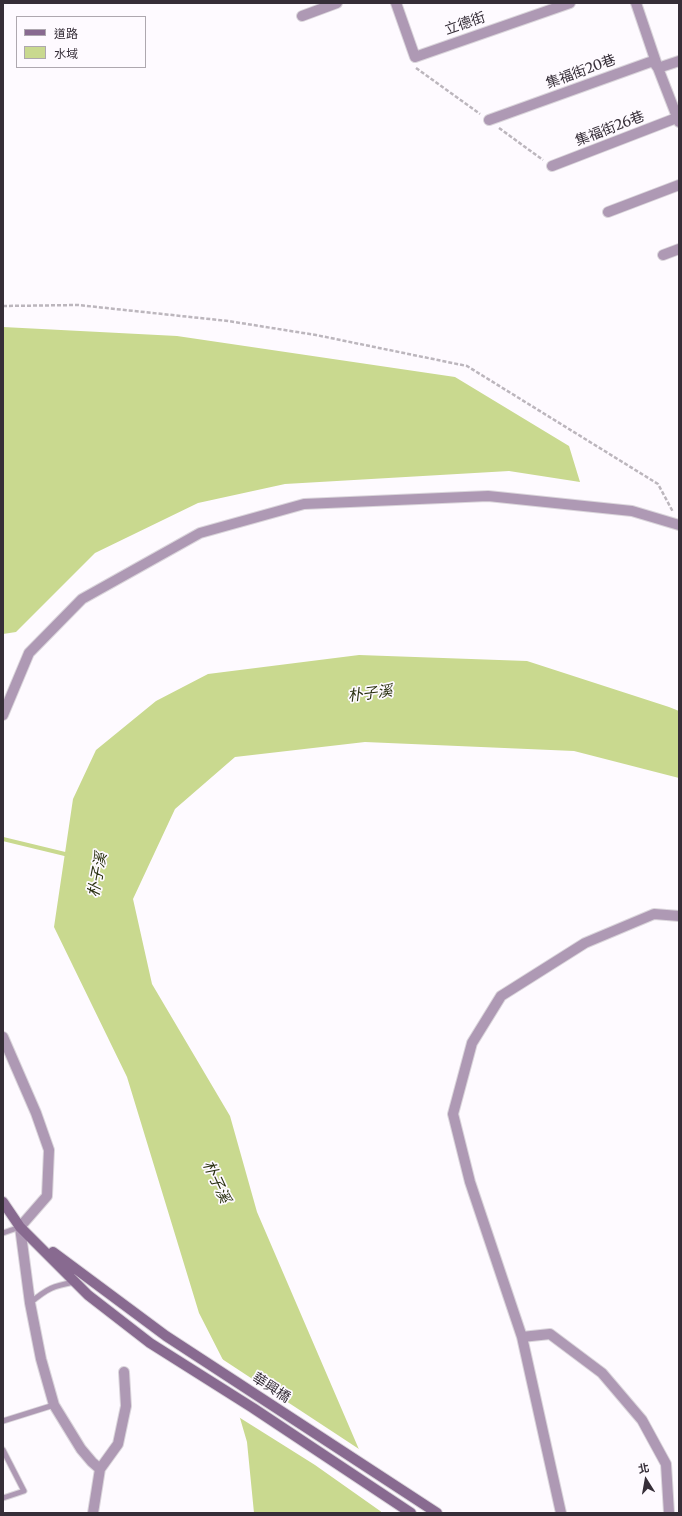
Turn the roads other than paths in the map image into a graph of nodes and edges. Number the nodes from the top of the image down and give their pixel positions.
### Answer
1 (337, 3) edge
2 (396, 3) edge
3 (570, 3) edge
4 (636, 3) edge
5 (302, 16) dead end
6 (679, 61) edge
7 (658, 68) junction
8 (679, 119) edge
9 (489, 120) road end
10 (552, 166) road end
11 (679, 185) edge
12 (608, 212) dead end
13 (679, 249) edge
14 (663, 255) dead end
15 (677, 521) edge
16 (3, 715) edge
17 (679, 916) edge
18 (3, 1037) edge
19 (3, 1202) edge
20 (20, 1227) junction
21 (3, 1233) edge
22 (76, 1282) junction
23 (30, 1303) junction
24 (522, 1337) junction
25 (124, 1372) dead end
26 (54, 1406) junction
27 (3, 1421) edge
28 (3, 1450) edge
29 (100, 1469) junction
30 (3, 1498) edge
31 (93, 1513) edge
32 (411, 1513) edge
33 (437, 1513) edge
34 (561, 1513) edge
35 (669, 1513) edge

1 - 5 street
2 - 3 street, 立德街
4 - 7 street
6 - 7 street
7 - 8 street
7 - 9 street, 集福街20巷
8 - 10 street, 集福街26巷
11 - 12 street
13 - 14 street
15 - 16 street
17 - 24 street
18 - 20 street
19 - 20 street
20 - 21 lane
20 - 22 street, 華興橋
20 - 23 street
20 - 33 street, 華興橋
22 - 23 lane
22 - 32 street, 華興橋
23 - 26 street
24 - 34 street
24 - 35 street
25 - 29 street
26 - 27 lane
26 - 29 street
28 - 30 lane
29 - 31 street

